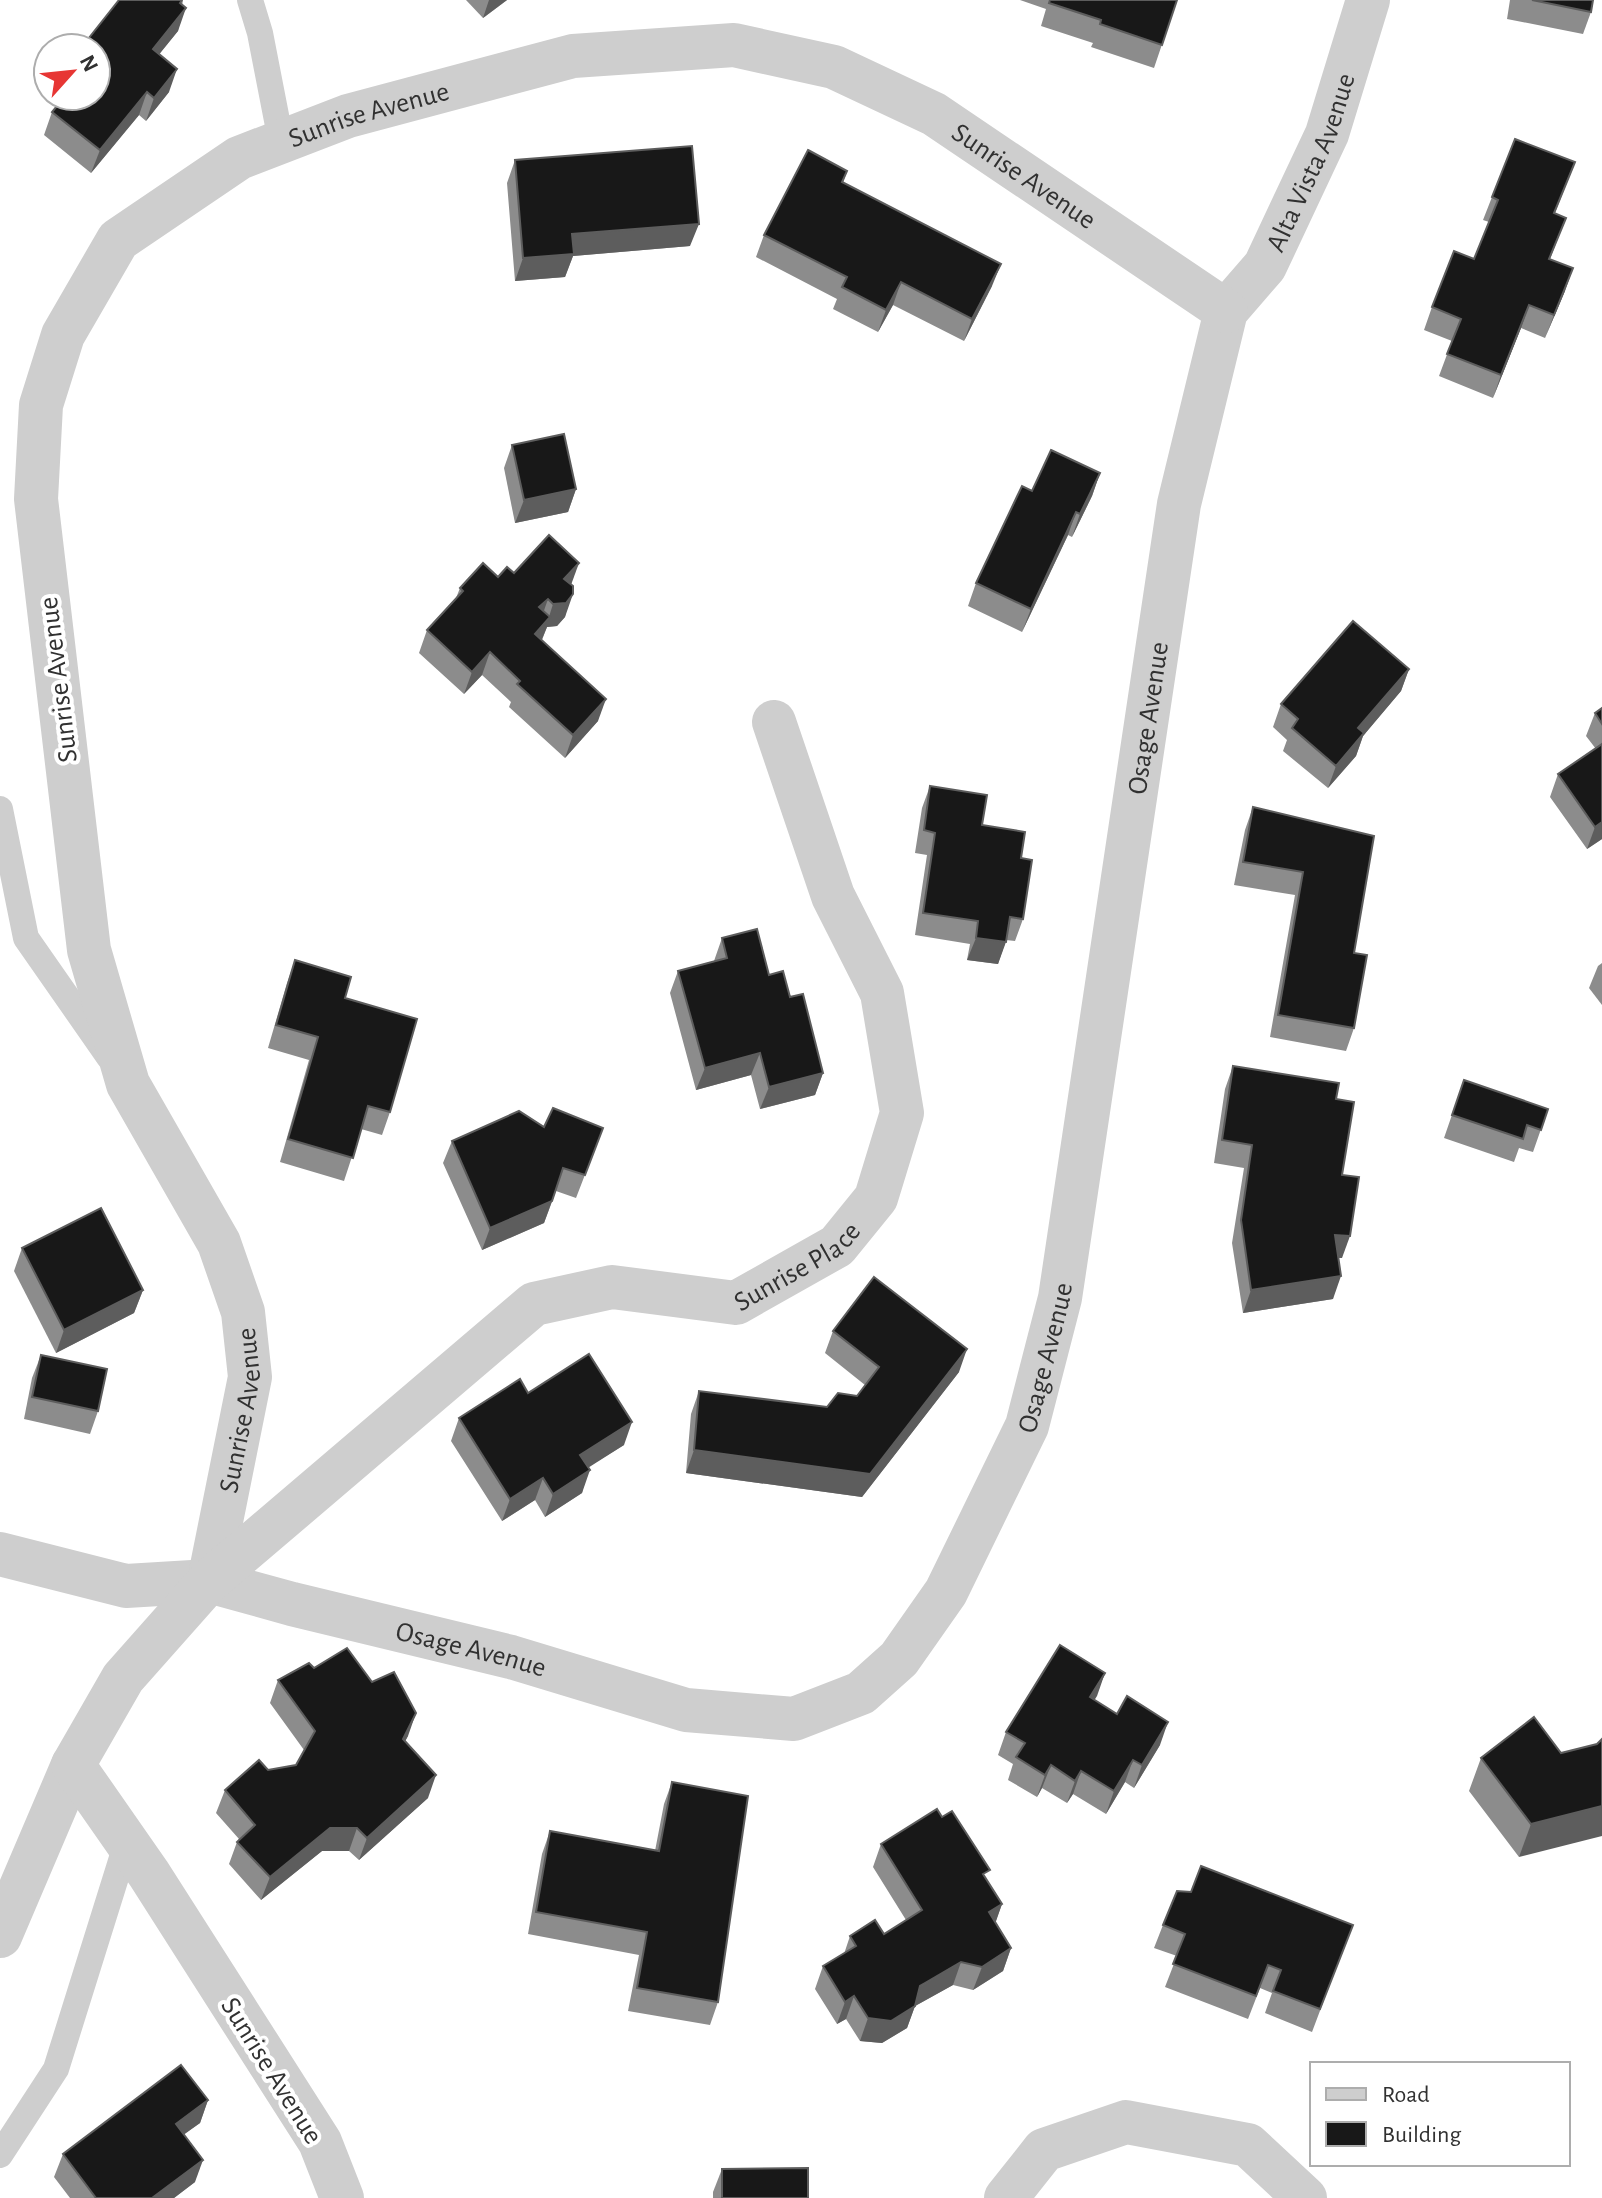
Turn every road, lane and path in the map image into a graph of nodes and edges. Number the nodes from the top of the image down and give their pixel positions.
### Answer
1 (250, 0) edge
2 (1368, 0) edge
3 (281, 141) junction
4 (1226, 311) junction
5 (774, 722) dead end
6 (0, 809) edge
7 (128, 1084) junction
8 (0, 1554) edge
9 (209, 1581) junction
10 (73, 1765) junction
11 (127, 1842) junction
12 (0, 1936) edge
13 (0, 2155) edge
14 (342, 2198) edge
15 (1006, 2198) edge
16 (1305, 2198) edge

1 - 3 lane
2 - 4 street, Alta Vista Avenue
3 - 4 street, Sunrise Avenue
3 - 7 street, Sunrise Avenue
4 - 9 street, Osage Avenue
5 - 9 street, Sunrise Place
6 - 7 lane
7 - 9 street, Sunrise Avenue
8 - 9 street, Osage Avenue
9 - 10 street
10 - 11 street, Sunrise Avenue
10 - 12 street
11 - 13 lane
11 - 14 street, Sunrise Avenue
15 - 16 street

